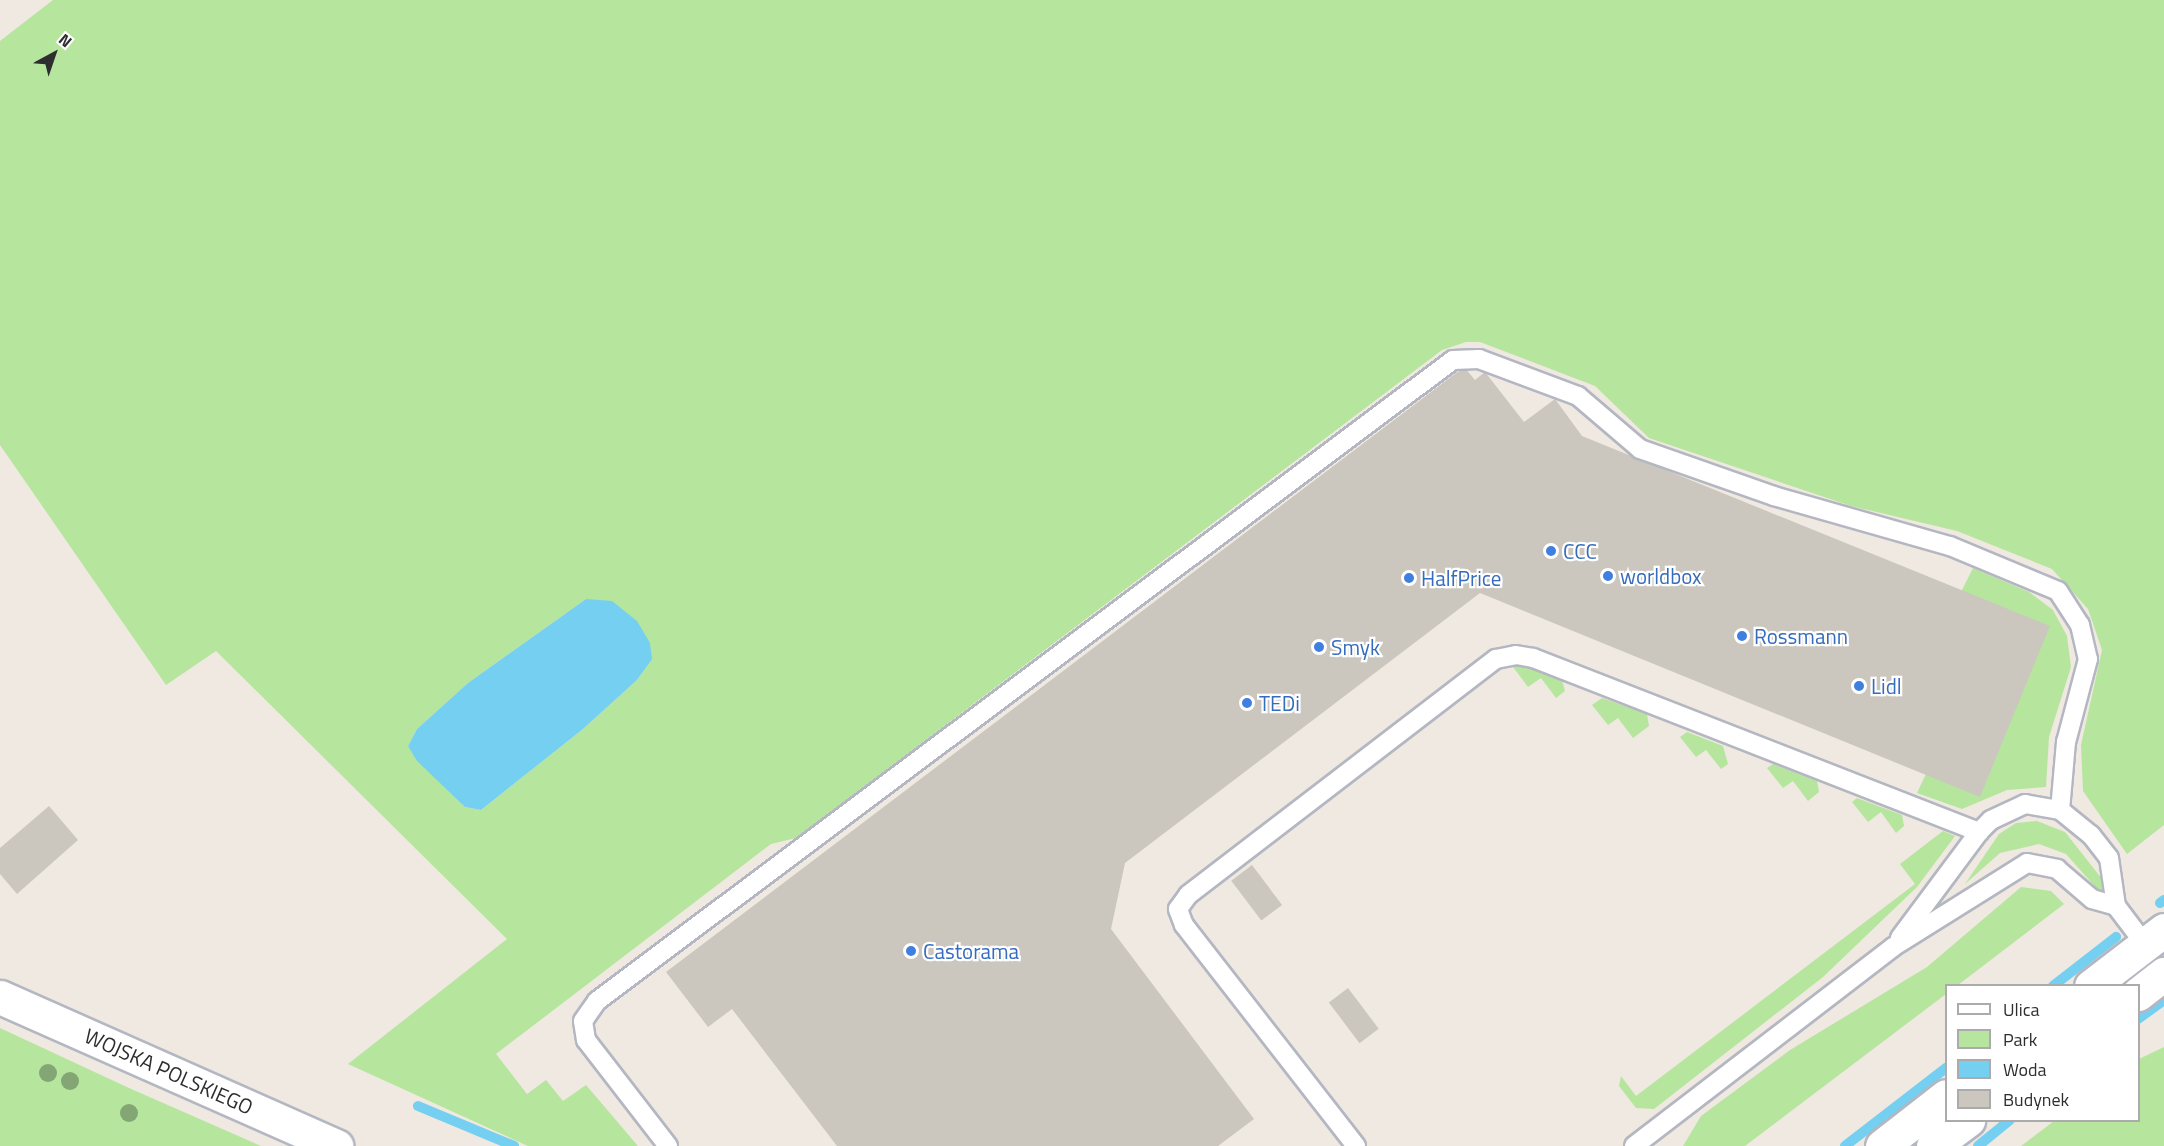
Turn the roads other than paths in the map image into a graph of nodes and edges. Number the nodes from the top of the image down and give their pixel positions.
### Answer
1 (2060, 810) junction
2 (1979, 832) junction
3 (2116, 906) junction
4 (1893, 947) junction
5 (2159, 955) edge
6 (2095, 984) edge
7 (2140, 992) edge
8 (0, 997) edge
9 (1945, 1098) edge
10 (1965, 1122) edge
11 (337, 1146) edge
12 (668, 1146) edge
13 (1356, 1146) edge
14 (1635, 1146) edge
15 (1882, 1146) edge
16 (1933, 1146) edge

1 - 2 lane
1 - 3 lane
1 - 12 lane
2 - 4 lane
2 - 13 lane
3 - 4 lane
3 - 5 lane
4 - 14 lane
5 - 6 street
5 - 7 street
8 - 11 street, WOJSKA POLSKIEGO
9 - 15 street
10 - 16 street

